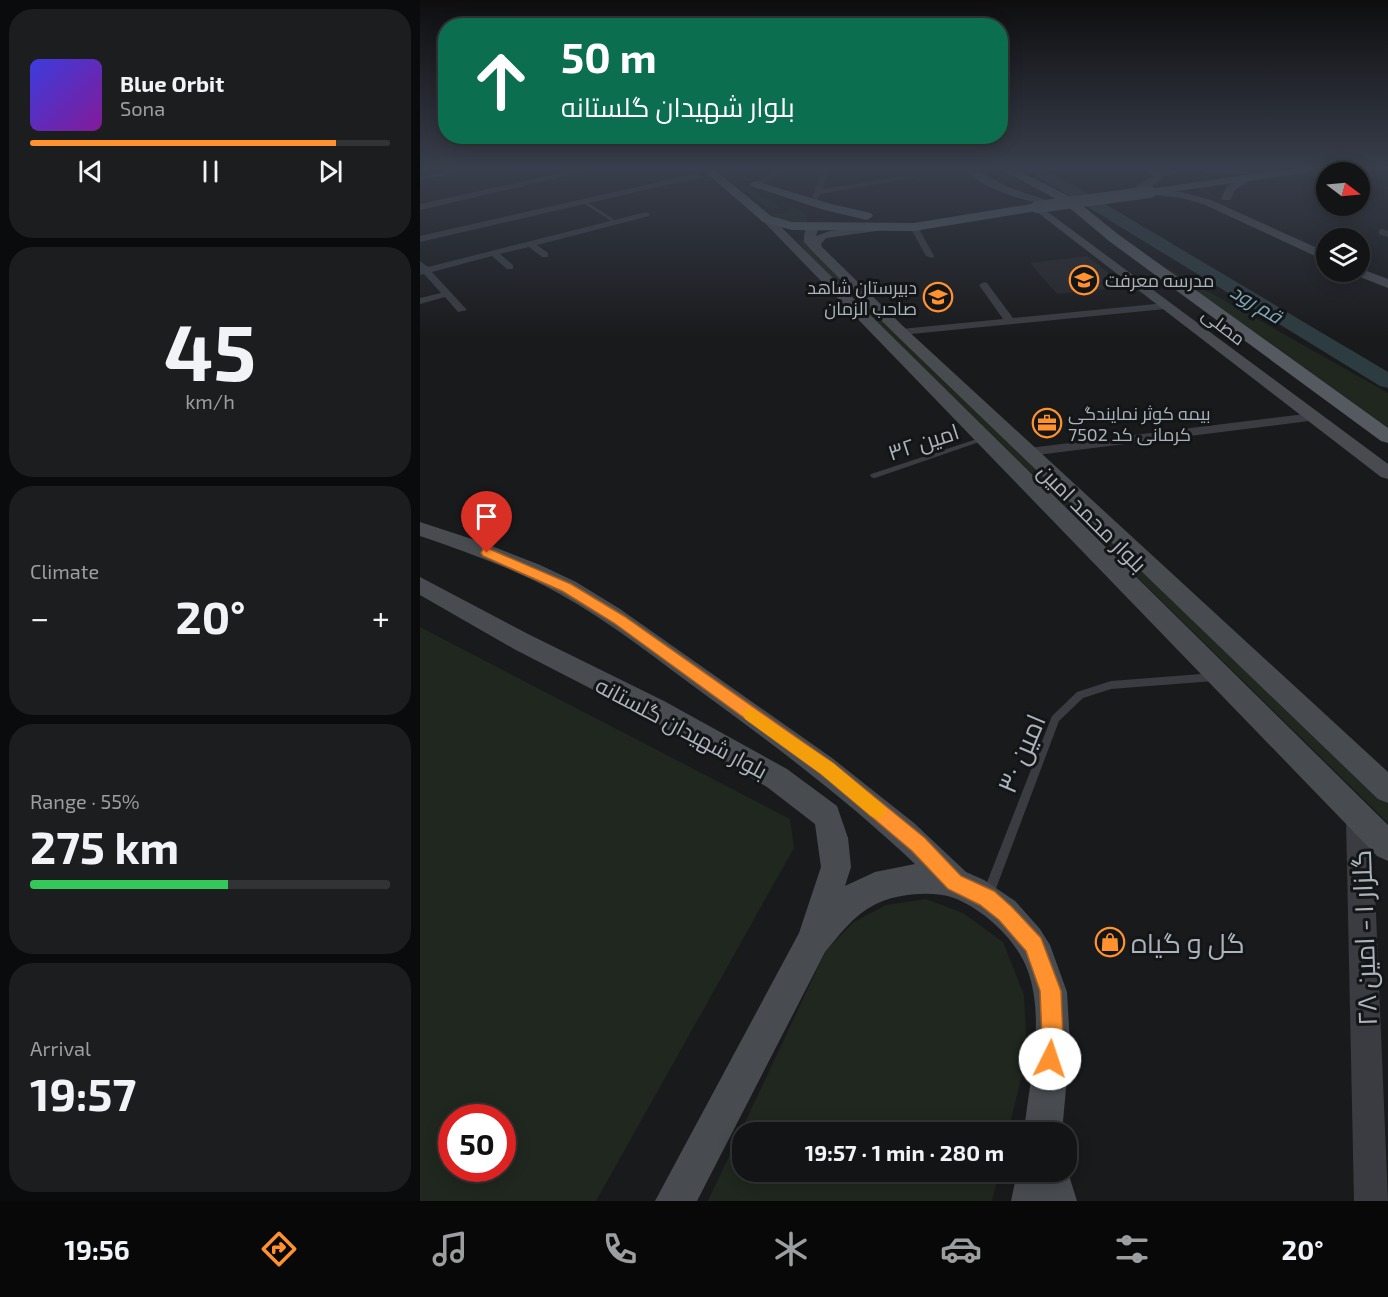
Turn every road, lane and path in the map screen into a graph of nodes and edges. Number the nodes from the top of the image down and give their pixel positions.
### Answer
1 (480, 225) edge
2 (599, 225) edge
3 (781, 225) edge
4 (782, 225) edge
5 (813, 225) edge
6 (846, 225) edge
7 (897, 225) edge
8 (919, 225) edge
9 (1067, 225) edge
10 (1093, 225) edge
11 (1098, 225) edge
12 (1257, 225) edge
13 (1273, 225) edge
14 (855, 227) junction
15 (876, 228) junction
16 (813, 238) junction
17 (1114, 238) junction
18 (420, 239) edge
19 (788, 241) junction
20 (530, 243) junction
21 (1316, 245) edge
22 (1316, 252) edge
23 (493, 253) junction
24 (545, 255) dead end
25 (930, 256) dead end
26 (510, 267) dead end
27 (1370, 268) edge
28 (422, 269) edge
29 (1388, 275) edge
30 (1370, 277) edge
31 (1388, 284) edge
32 (984, 285) dead end
33 (885, 292) dead end
34 (447, 294) junction
35 (830, 295) dead end
36 (420, 301) edge
37 (1165, 306) junction
38 (462, 310) dead end
39 (1011, 322) junction
40 (902, 332) junction
41 (1312, 417) junction
42 (1388, 437) edge
43 (983, 440) junction
44 (1029, 452) junction
45 (1388, 474) edge
46 (873, 476) dead end
47 (420, 529) edge
48 (420, 585) edge
49 (1218, 677) junction
50 (1388, 790) edge
51 (1359, 818) junction
52 (1388, 846) edge
53 (955, 882) junction
54 (987, 898) junction
55 (813, 939) junction
56 (1044, 1122) edge
57 (1035, 1182) edge
58 (1052, 1182) edge
59 (675, 1201) edge
60 (1031, 1201) edge
61 (1057, 1201) edge
62 (1372, 1201) edge

1 - 18 street
2 - 20 street
3 - 16 main road
4 - 19 main road, بلوار محمد امین
5 - 16 main road
6 - 14 main road
7 - 15 main road
8 - 25 street
9 - 37 main road, مصلی
10 - 17 main road
11 - 17 main road
12 - 22 main road
13 - 21 main road
14 - 15 main road
14 - 16 main road
15 - 16 main road
16 - 19 main road
16 - 40 main road, بلوار محمد امین
17 - 42 main road
19 - 43 main road, بلوار محمد امین
20 - 23 street
20 - 24 street
23 - 26 street
23 - 28 street
27 - 29 main road
28 - 34 street
30 - 31 main road
32 - 39 street
33 - 35 path, bridge
34 - 36 street
34 - 38 street
37 - 39 street
37 - 41 main road, مصلی
39 - 40 street
40 - 44 main road, بلوار محمد امین
41 - 44 street
41 - 45 main road, مصلی
43 - 46 lane, امین ۳۲
43 - 49 main road, بلوار محمد امین
44 - 50 main road, بلوار محمد امین
47 - 53 main road, بلوار شهیدان گلستانه
48 - 55 main road, بلوار شهیدان گلستانه
49 - 51 main road, بلوار محمد امین
49 - 54 lane, امین ۳۰
51 - 52 main road, بلوار محمد امین
51 - 62 street, گلزار ۱ - امین ۲۸
53 - 54 main road
53 - 55 main road
54 - 56 main road
55 - 59 main road
57 - 60 main road
58 - 61 main road

